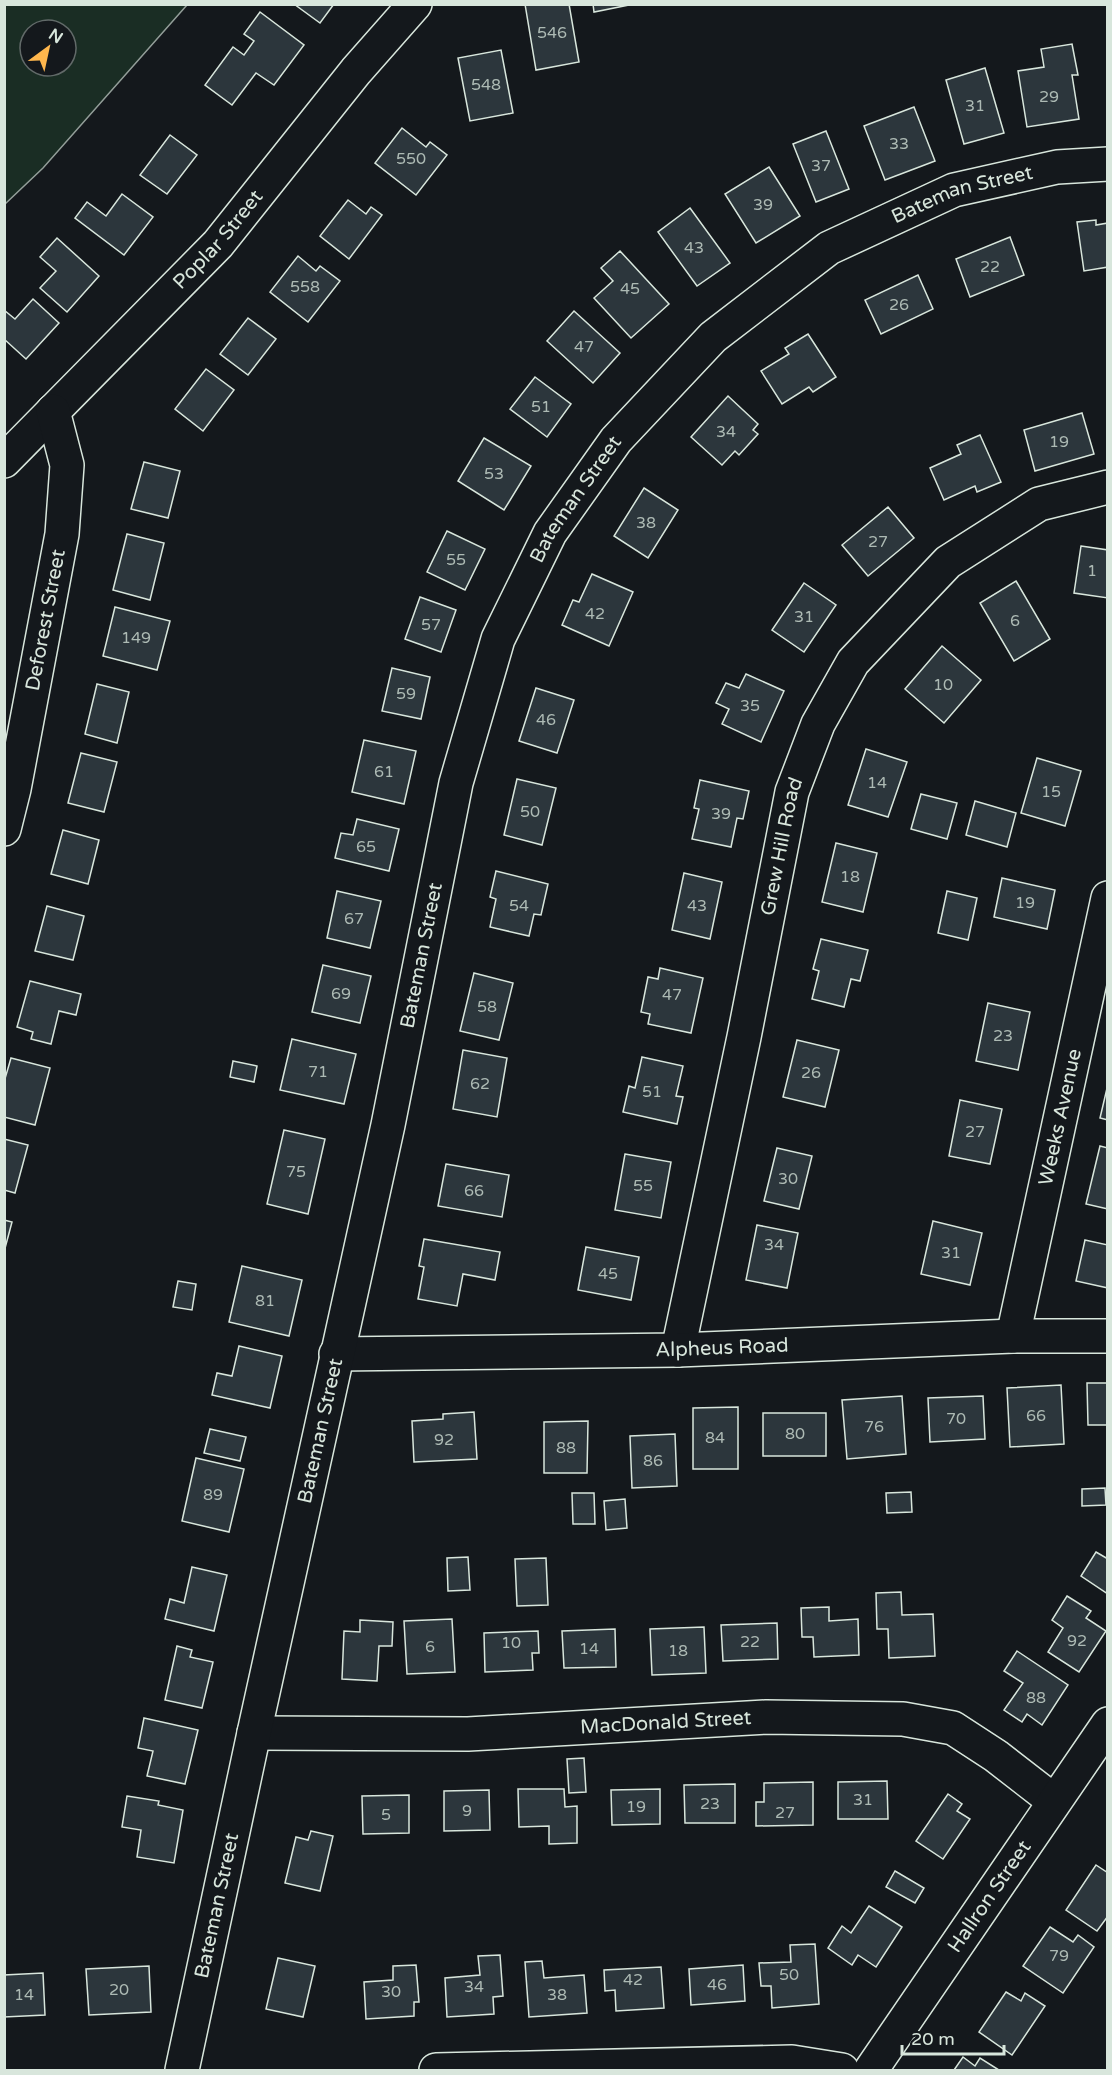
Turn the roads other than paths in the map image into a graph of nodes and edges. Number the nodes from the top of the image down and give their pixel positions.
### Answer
1 (415, 4) edge
2 (1107, 164) edge
3 (53, 411) junction
4 (4, 460) edge
5 (1107, 487) edge
6 (4, 829) edge
7 (1107, 898) edge
8 (1013, 1336) junction
9 (1107, 1336) edge
10 (678, 1350) junction
11 (336, 1354) junction
12 (1107, 1724) edge
13 (254, 1733) junction
14 (1054, 1801) junction
15 (182, 2070) edge
16 (436, 2070) edge
17 (842, 2070) edge
18 (871, 2070) edge

1 - 3 street, Poplar Street
2 - 11 street, Bateman Street
3 - 4 street, Poplar Street
3 - 6 street, Deforest Street
5 - 10 street, Grew Hill Road
7 - 8 street, Weeks Avenue
8 - 9 street, Alpheus Road
8 - 10 street, Alpheus Road
10 - 11 street, Alpheus Road
11 - 13 street, Bateman Street
12 - 14 street, Hallron Street
13 - 14 street, MacDonald Street
13 - 15 street, Bateman Street
14 - 18 street, Hallron Street
16 - 17 street

